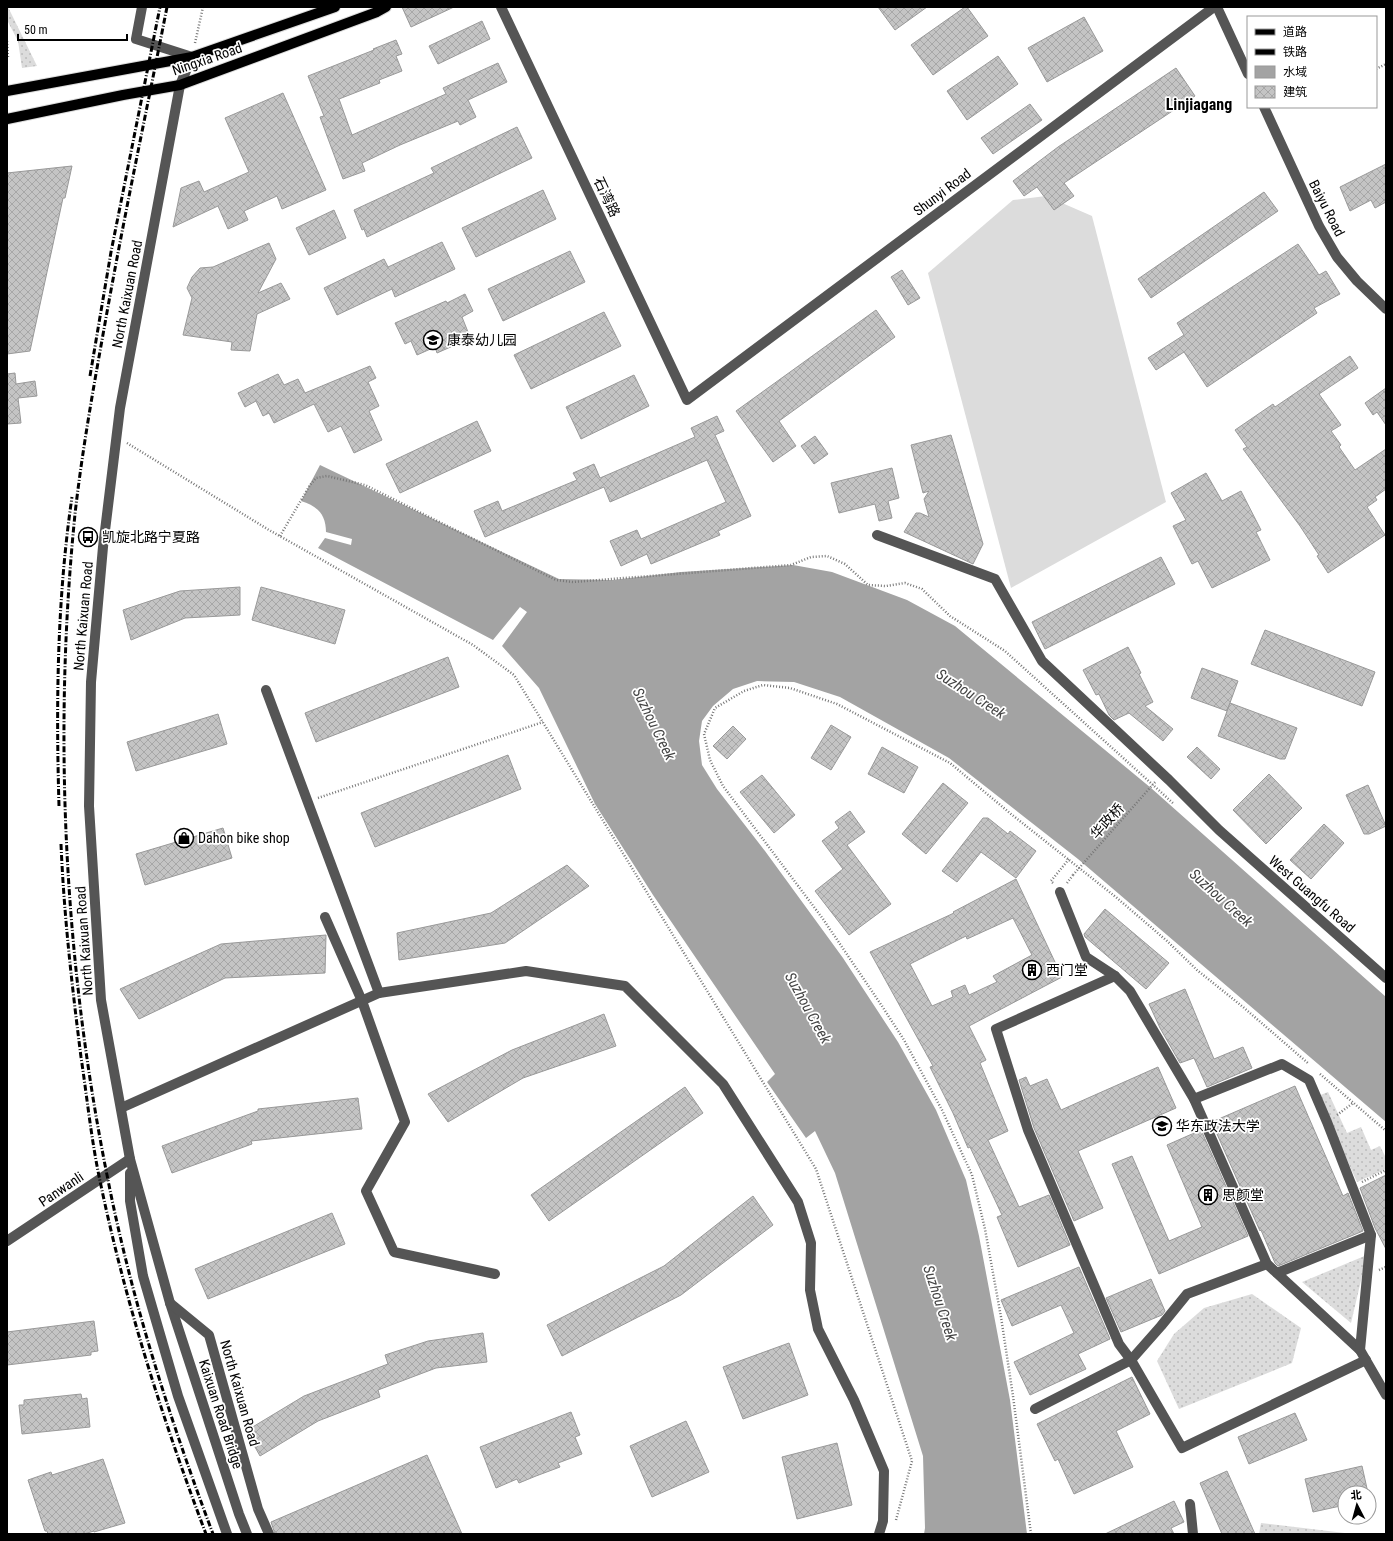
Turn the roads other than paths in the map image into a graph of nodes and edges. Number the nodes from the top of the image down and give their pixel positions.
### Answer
1 (142, 7) edge
2 (335, 7) edge
3 (386, 7) edge
4 (501, 7) edge
5 (1216, 7) edge
6 (192, 57) junction
7 (1247, 72) edge
8 (180, 85) junction
9 (7, 91) edge
10 (1264, 108) edge
11 (7, 119) edge
12 (1386, 309) edge
13 (687, 400) joint
14 (877, 535) dead end
15 (266, 690) dead end
16 (1060, 892) road end
17 (325, 917) dead end
18 (1115, 976) junction
19 (1386, 978) edge
20 (379, 994) junction
21 (362, 1001) junction
22 (1194, 1099) junction
23 (121, 1108) junction
24 (130, 1159) junction
25 (1371, 1235) junction
26 (7, 1241) edge
27 (1267, 1264) junction
28 (1277, 1273) junction
29 (495, 1274) dead end
30 (170, 1303) junction
31 (1360, 1350) junction
32 (1131, 1360) junction
33 (1366, 1360) junction
34 (1386, 1395) edge
35 (1035, 1409) dead end
36 (1190, 1504) dead end
37 (227, 1534) edge
38 (247, 1534) edge
39 (269, 1534) edge
40 (879, 1534) edge
41 (1193, 1534) edge

1 - 6 street
2 - 6 main road, Ningxia Road
3 - 8 main road, Ningxia Road
4 - 13 street, 石湾路
5 - 7 street
5 - 13 street, Shunyi Road
6 - 8 street, North Kaixuan Road
6 - 9 main road, Ningxia Road
8 - 11 main road, Ningxia Road
8 - 23 street, North Kaixuan Road
10 - 12 street, Baiyu Road
14 - 19 street, West Guangfu Road
15 - 20 street
16 - 18 street
17 - 21 street
18 - 22 street
18 - 32 street
20 - 21 street
20 - 40 street
21 - 23 street
21 - 29 street
22 - 25 street
22 - 27 street
23 - 24 street, North Kaixuan Road
24 - 26 street, Panwanli
24 - 30 street, North Kaixuan Road
24 - 37 street, North Kaixuan Road
25 - 28 street
25 - 31 street
27 - 28 street
27 - 32 street
28 - 31 street
30 - 38 street, Kaixuan Road Bridge
30 - 39 street, North Kaixuan Road
31 - 33 street
32 - 33 street
32 - 35 street
33 - 34 street
36 - 41 street

